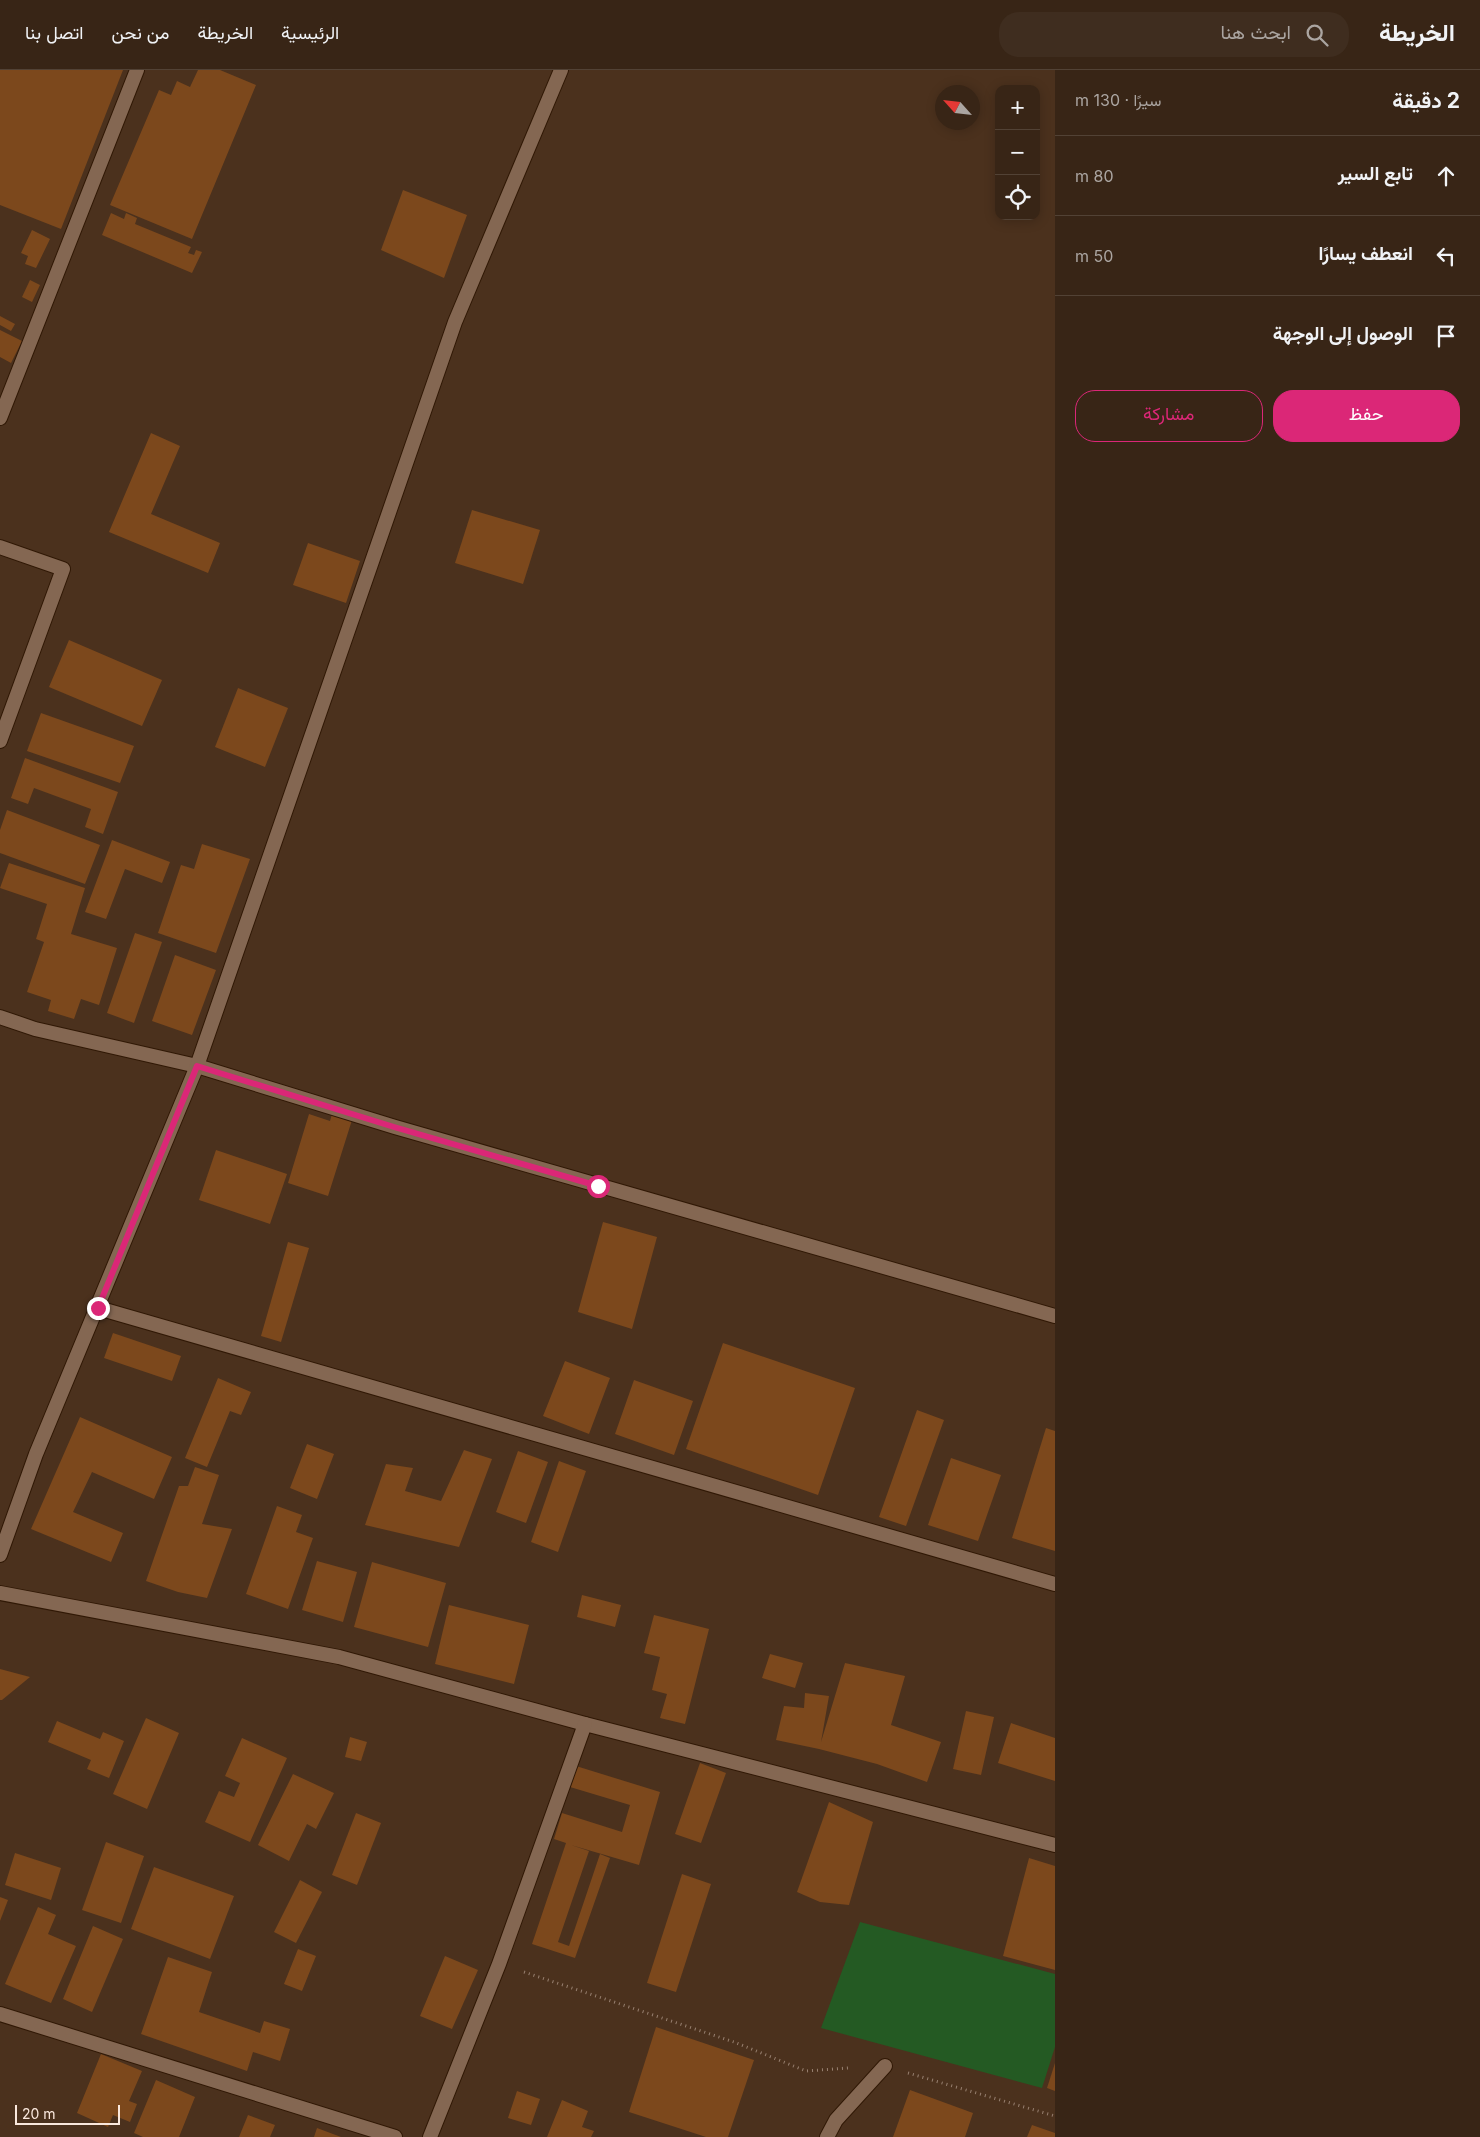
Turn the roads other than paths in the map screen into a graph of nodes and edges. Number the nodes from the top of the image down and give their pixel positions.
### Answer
1 (137, 70) edge
2 (561, 70) edge
3 (0, 418) edge
4 (0, 547) edge
5 (0, 741) edge
6 (0, 1017) edge
7 (197, 1066) junction
8 (98, 1308) junction
9 (1055, 1316) edge
10 (0, 1554) edge
11 (1055, 1584) edge
12 (0, 1593) edge
13 (585, 1724) junction
14 (1055, 1845) edge
15 (0, 2014) edge
16 (885, 2066) road end
17 (395, 2137) edge
18 (430, 2137) edge
19 (827, 2137) edge

1 - 3 street
2 - 7 street
4 - 5 street
6 - 7 street
7 - 8 street
7 - 9 street
8 - 10 street
8 - 11 street
12 - 13 street
13 - 14 street
13 - 18 street
15 - 17 street
16 - 19 street

